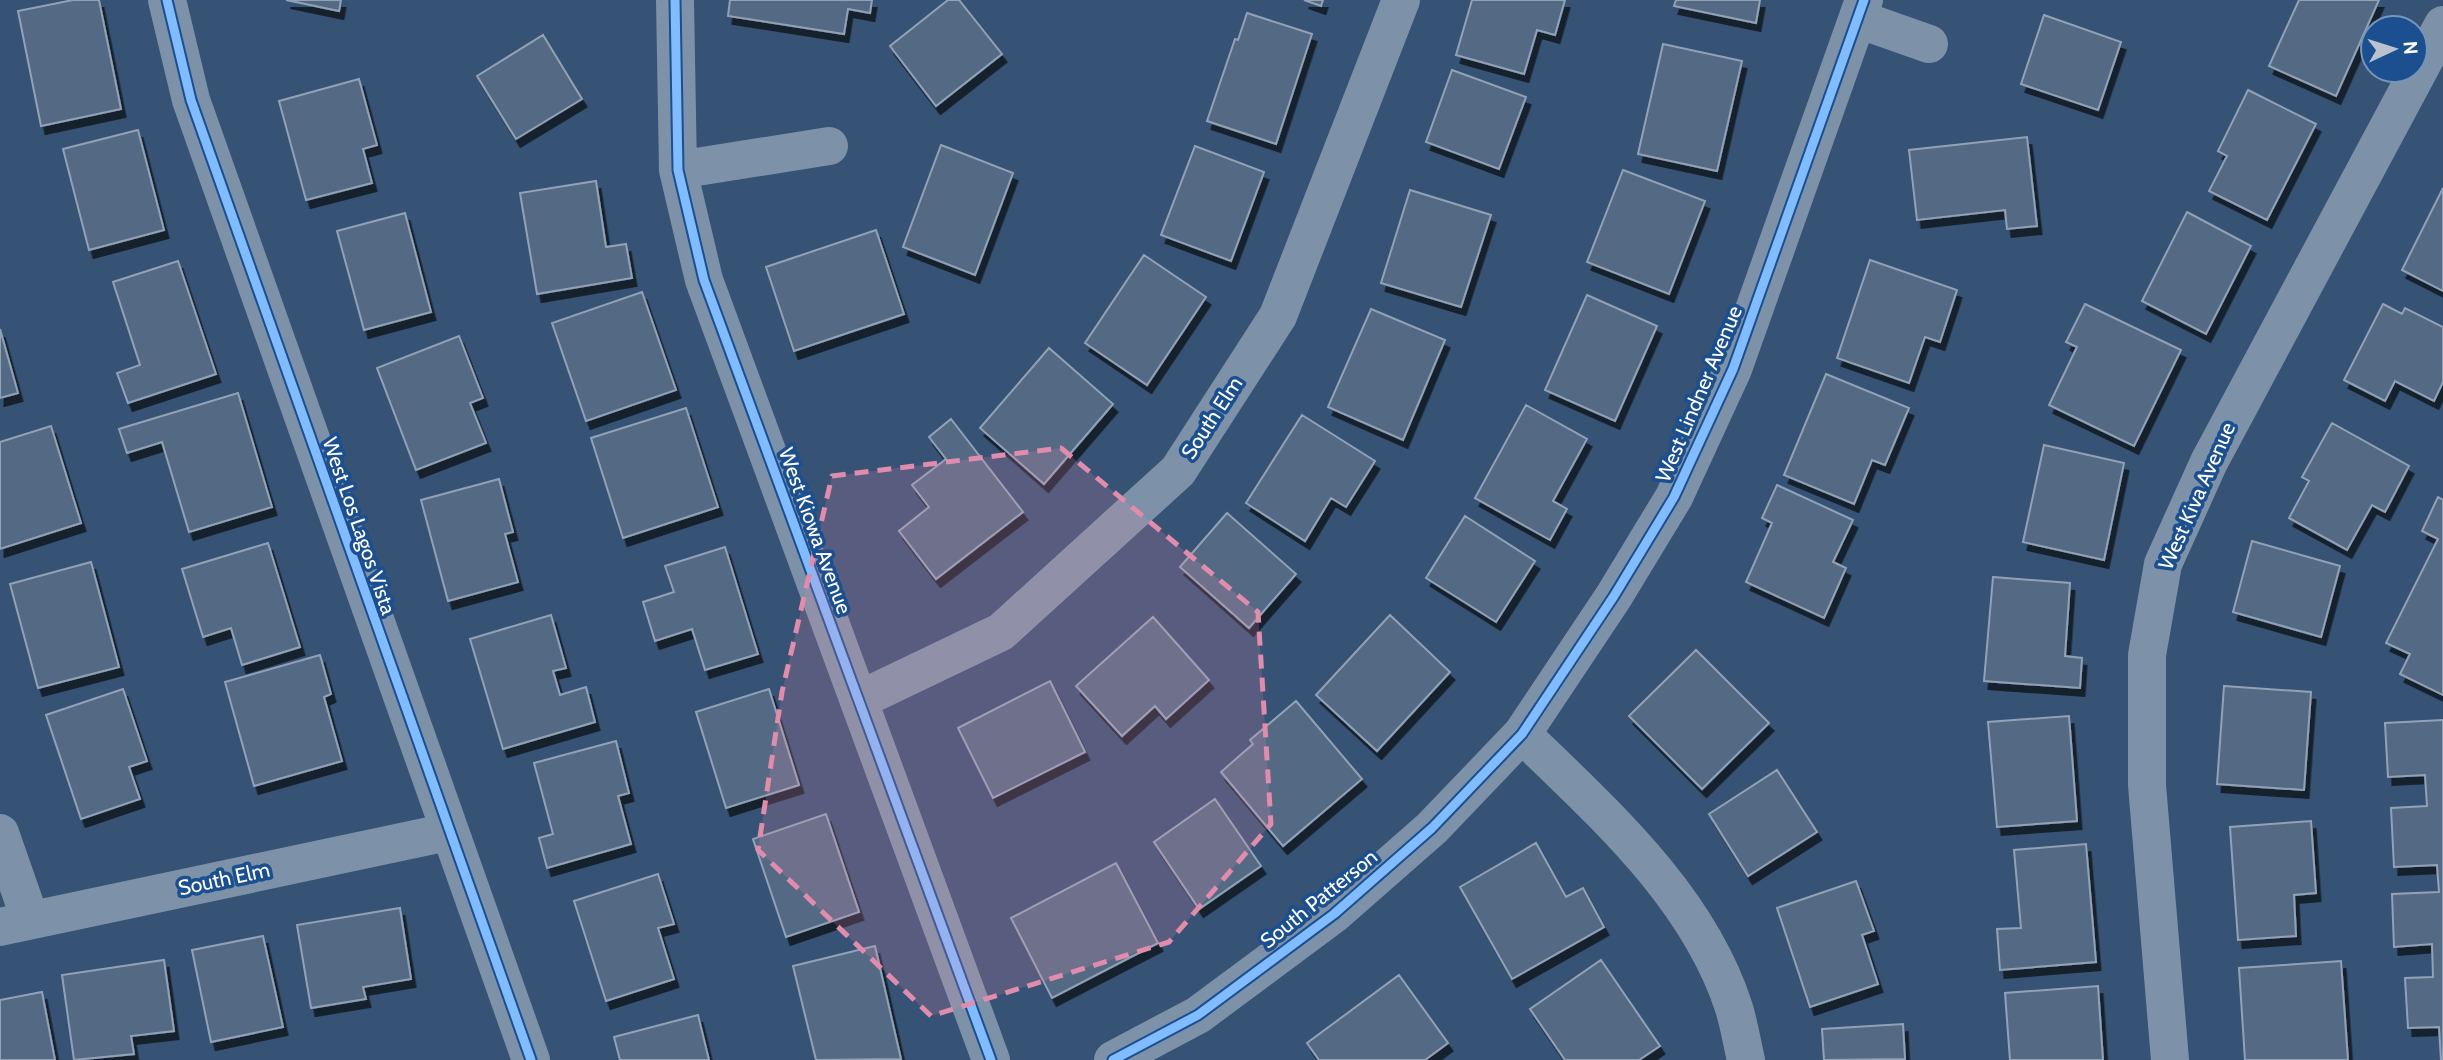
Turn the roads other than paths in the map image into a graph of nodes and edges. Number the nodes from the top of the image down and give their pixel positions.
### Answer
1 (167, 0) edge
2 (675, 0) edge
3 (1401, 0) edge
4 (1861, 10) edge
5 (2443, 25) edge
6 (1929, 44) dead end
7 (829, 146) dead end
8 (678, 170) junction
9 (859, 700) junction
10 (1522, 734) junction
11 (448, 832) junction
12 (0, 833) edge
13 (15, 923) edge
14 (531, 1060) edge
15 (991, 1060) edge
16 (1113, 1060) edge
17 (1746, 1060) edge
18 (2170, 1060) edge

1 - 11 street, West Los Lagos Vista
2 - 8 street, West Kiowa Avenue
3 - 9 street, South Elm
4 - 6 street
4 - 10 street, West Lindner Avenue
5 - 18 street, West Kiva Avenue
7 - 8 street
8 - 9 street, West Kiowa Avenue
9 - 15 street, West Kiowa Avenue
10 - 16 street, South Patterson
10 - 17 street
11 - 13 street, South Elm
11 - 14 street, West Los Lagos Vista
12 - 13 street

